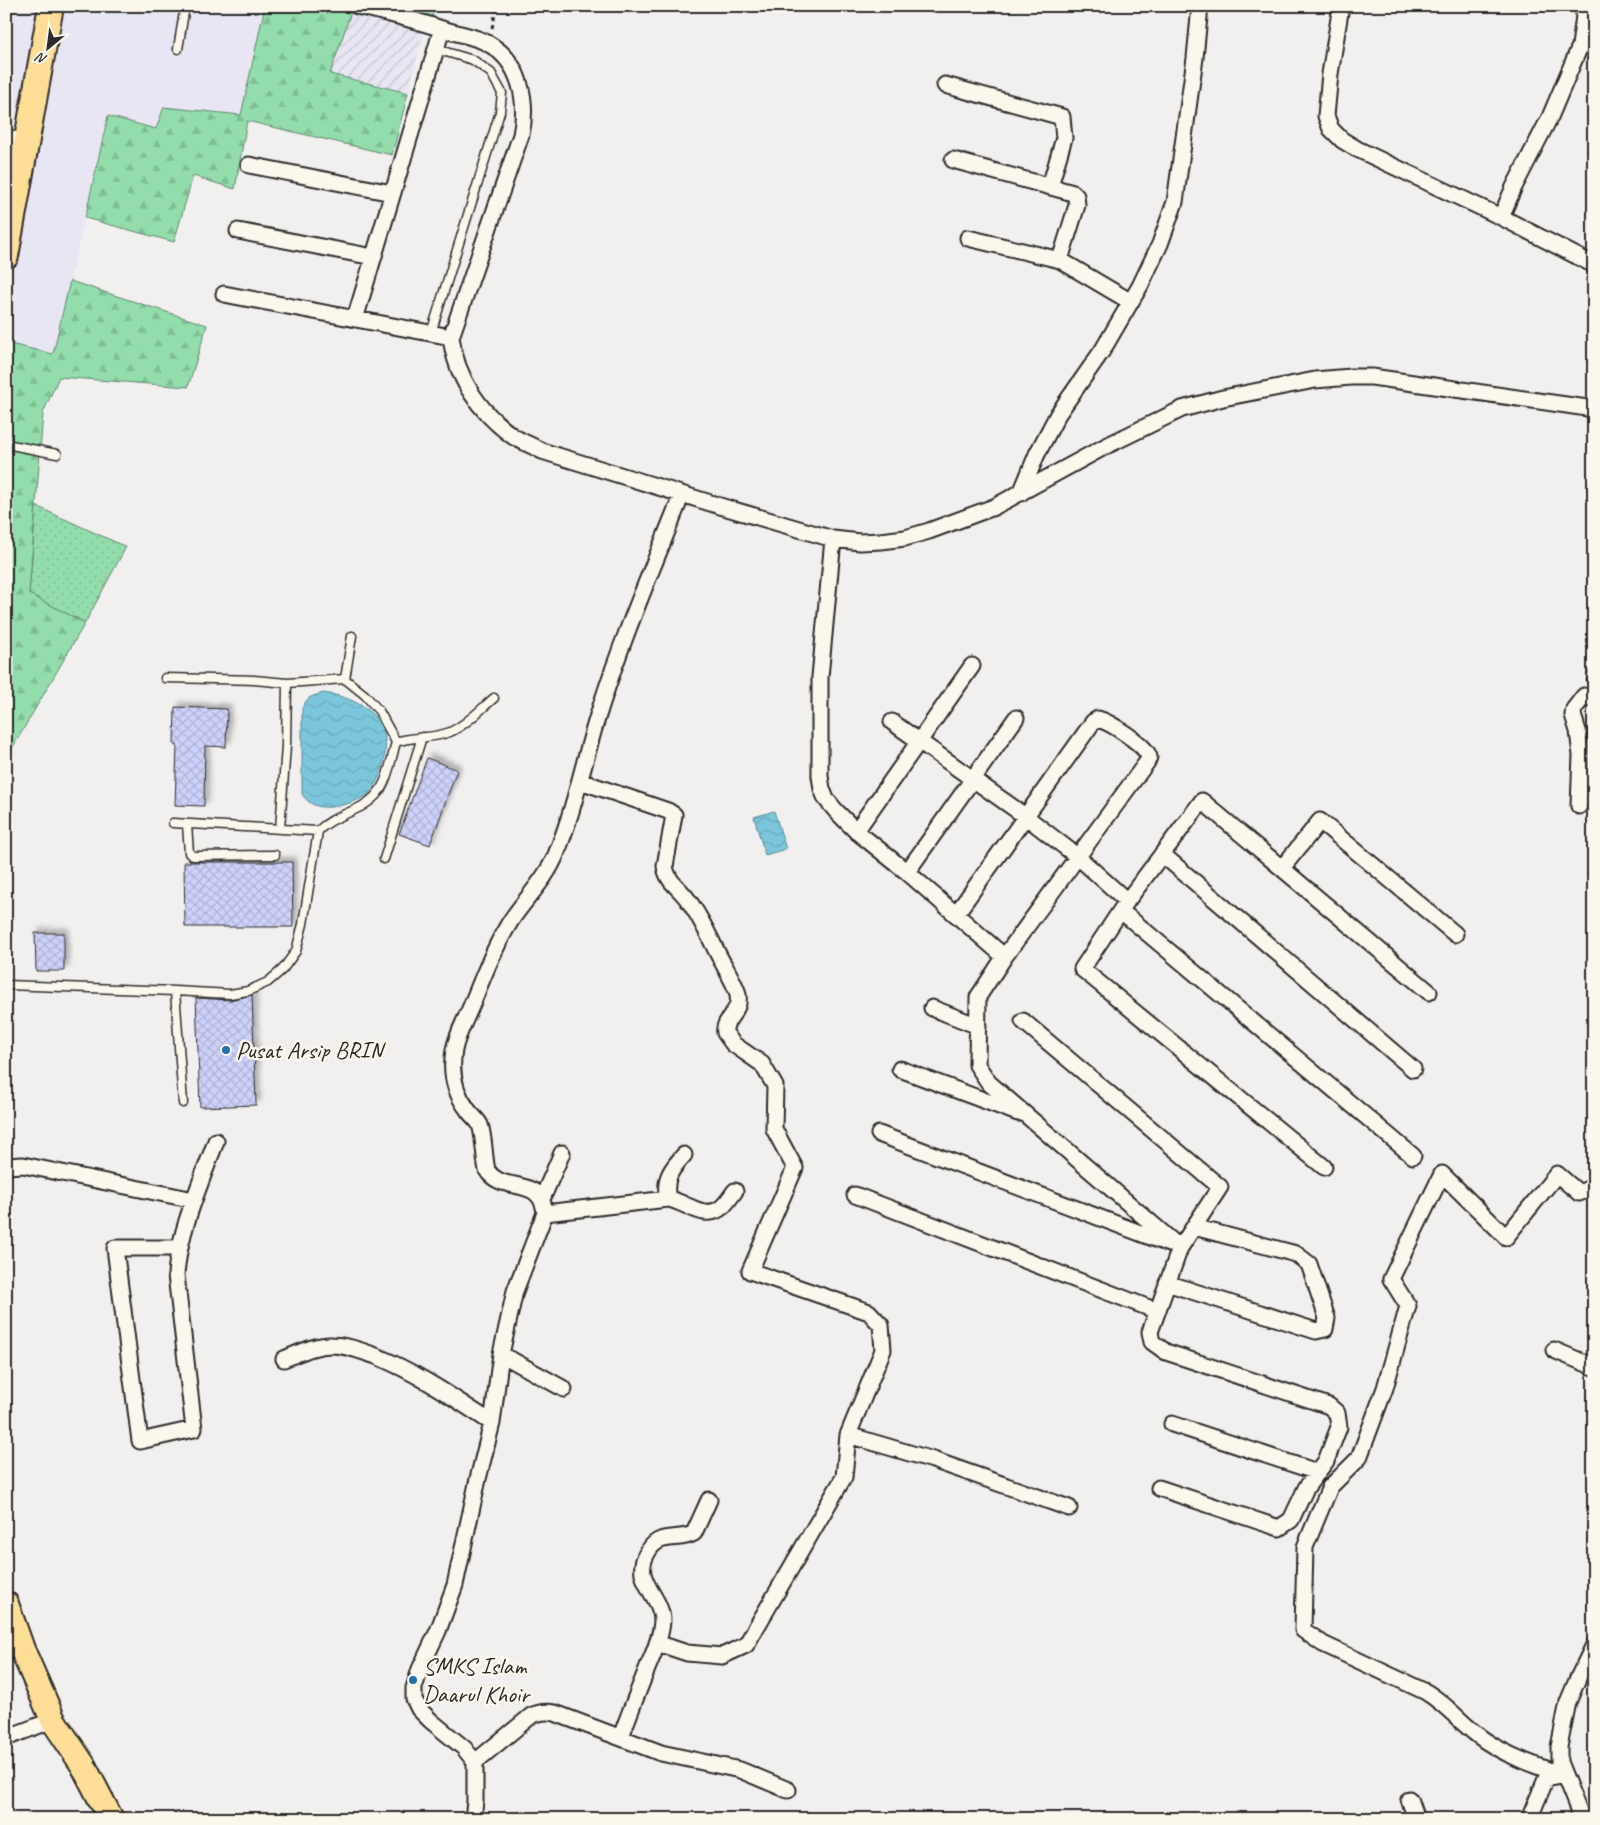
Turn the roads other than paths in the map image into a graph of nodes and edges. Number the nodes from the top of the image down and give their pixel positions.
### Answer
1 (51, 6) edge
2 (185, 6) edge
3 (357, 6) edge
4 (1200, 6) edge
5 (1341, 6) edge
6 (1579, 6) edge
7 (442, 29) junction
8 (178, 49) dead end
9 (436, 49) junction
10 (944, 85) dead end
11 (17, 139) edge
12 (953, 160) dead end
13 (249, 165) dead end
14 (14, 172) edge
15 (1050, 186) junction
16 (392, 193) junction
17 (1501, 218) junction
18 (238, 231) dead end
19 (968, 238) dead end
20 (6, 256) edge
21 (373, 257) junction
22 (1060, 260) junction
23 (1594, 265) edge
24 (224, 294) dead end
25 (1130, 302) junction
26 (354, 319) junction
27 (431, 333) junction
28 (451, 337) junction
29 (1594, 409) edge
30 (6, 444) edge
31 (57, 454) dead end
32 (1021, 493) junction
33 (682, 494) junction
34 (833, 539) junction
35 (352, 636) dead end
36 (972, 666) dead end
37 (165, 678) dead end
38 (345, 679) junction
39 (287, 683) junction
40 (494, 698) dead end
41 (1589, 698) edge
42 (1016, 718) dead end
43 (892, 722) dead end
44 (422, 737) junction
45 (919, 741) junction
46 (396, 742) junction
47 (974, 779) junction
48 (580, 781) junction
49 (1579, 806) dead end
50 (1025, 816) junction
51 (173, 823) dead end
52 (187, 824) junction
53 (280, 829) junction
54 (318, 831) junction
55 (856, 831) junction
56 (1162, 854) junction
57 (275, 855) dead end
58 (1078, 857) junction
59 (384, 859) dead end
60 (1282, 868) junction
61 (907, 872) junction
62 (1124, 906) junction
63 (956, 914) junction
64 (1454, 934) dead end
65 (1005, 956) junction
66 (6, 984) edge
67 (176, 990) junction
68 (1430, 992) dead end
69 (932, 1008) dead end
70 (1023, 1021) dead end
71 (978, 1026) junction
72 (900, 1069) dead end
73 (1413, 1069) dead end
74 (183, 1103) dead end
75 (1028, 1116) junction
76 (879, 1134) dead end
77 (216, 1141) dead end
78 (562, 1153) dead end
79 (684, 1155) dead end
80 (1413, 1156) dead end
81 (6, 1166) edge
82 (1324, 1168) dead end
83 (1593, 1185) edge
84 (735, 1191) dead end
85 (855, 1195) dead end
86 (668, 1198) junction
87 (194, 1200) junction
88 (543, 1206) junction
89 (1194, 1226) junction
90 (180, 1248) junction
91 (1180, 1248) junction
92 (1167, 1284) junction
93 (1158, 1311) junction
94 (1554, 1350) dead end
95 (500, 1354) junction
96 (284, 1359) dead end
97 (1594, 1367) edge
98 (564, 1389) dead end
99 (492, 1423) junction
100 (1172, 1424) dead end
101 (848, 1435) junction
102 (1317, 1472) junction
103 (1159, 1488) dead end
104 (709, 1500) dead end
105 (1069, 1508) dead end
106 (6, 1604) edge
107 (657, 1643) junction
108 (1594, 1646) edge
109 (53, 1720) junction
110 (6, 1738) edge
111 (621, 1738) junction
112 (475, 1762) junction
113 (1564, 1775) junction
114 (788, 1790) dead end
115 (1410, 1799) dead end
116 (111, 1819) edge
117 (473, 1819) edge
118 (1416, 1819) edge
119 (1529, 1819) edge
120 (1582, 1819) edge

1 - 11 main road
2 - 8 lane
3 - 7 street
4 - 25 street
5 - 17 street
6 - 17 street
7 - 9 street
7 - 28 street
9 - 16 street
9 - 27 lane
10 - 15 street
11 - 14 main road
12 - 15 street
13 - 16 street
14 - 20 main road
15 - 22 street
16 - 21 street
17 - 23 street
18 - 21 street
19 - 22 street
21 - 26 street
22 - 25 street
24 - 26 street
25 - 32 street
26 - 27 street
27 - 28 street
28 - 33 street
29 - 32 street
30 - 31 lane
32 - 34 street
33 - 34 street
33 - 48 street
34 - 55 street
35 - 38 lane
36 - 45 street
37 - 39 lane
38 - 39 lane
38 - 46 lane
39 - 53 lane
40 - 44 lane
41 - 49 street
42 - 47 street
43 - 45 street
44 - 46 lane
44 - 59 lane
45 - 47 street
45 - 55 street
46 - 54 lane
47 - 50 street
47 - 61 street
48 - 88 street
48 - 101 street
50 - 58 street
50 - 58 street
50 - 63 street
51 - 52 lane
52 - 53 lane
52 - 57 lane
53 - 54 lane
54 - 67 lane
55 - 61 street
56 - 60 street
56 - 62 street
56 - 73 street
58 - 62 street
58 - 65 street
60 - 64 street
60 - 68 street
61 - 63 street
62 - 80 street
62 - 82 street
63 - 65 street
65 - 71 street
66 - 67 lane
67 - 74 lane
69 - 71 street
70 - 89 street
71 - 75 street
72 - 75 street
75 - 91 street
76 - 91 street
77 - 87 street
78 - 88 street
79 - 86 street
81 - 87 street
83 - 113 street
84 - 86 street
85 - 93 street
86 - 88 street
87 - 90 street
88 - 95 street
89 - 91 street
89 - 92 street
90 - 90 street
91 - 92 street
92 - 93 street
93 - 102 street
94 - 97 street
95 - 98 street
95 - 99 street
96 - 99 street
99 - 112 street
100 - 102 street
101 - 105 street
101 - 107 street
102 - 103 street
104 - 107 street
106 - 109 main road
107 - 111 street
108 - 113 street
109 - 110 street
109 - 116 main road
111 - 112 street
111 - 114 street
112 - 117 street
113 - 119 street
113 - 120 street
115 - 118 street

